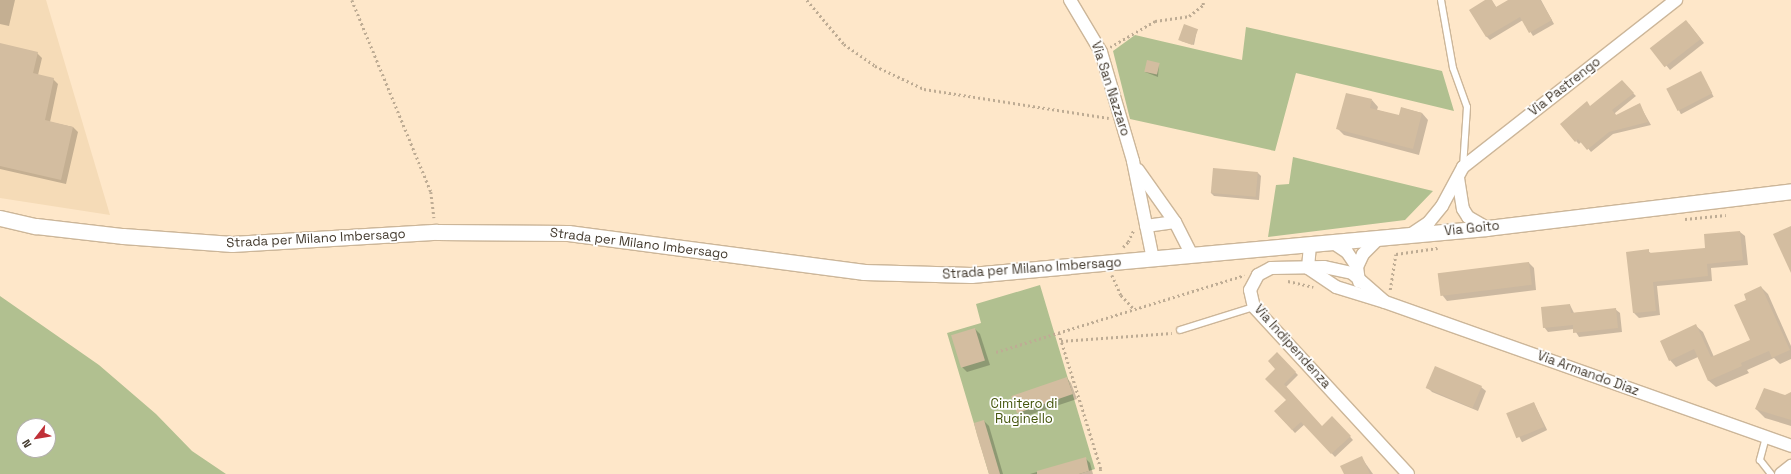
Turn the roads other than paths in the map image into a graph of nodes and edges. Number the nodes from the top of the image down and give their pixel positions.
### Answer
1 (1070, 0) edge
2 (1441, 0) edge
3 (1676, 0) edge
4 (1133, 160) junction
5 (1460, 172) junction
6 (1791, 191) edge
7 (0, 218) edge
8 (1175, 222) junction
9 (1146, 226) junction
10 (1487, 228) junction
11 (1410, 235) junction
12 (1379, 238) junction
13 (1332, 242) junction
14 (1310, 244) junction
15 (1192, 256) junction
16 (1153, 259) junction
17 (1308, 268) junction
18 (1358, 272) junction
19 (1352, 292) junction
20 (1385, 302) junction
21 (1254, 307) junction
22 (1180, 330) road end
23 (1766, 437) junction
24 (1791, 446) edge
25 (1791, 466) edge
26 (1408, 474) edge
27 (1771, 474) edge
28 (1781, 474) edge

1 - 4 street, Via San Nazzaro
2 - 5 lane
3 - 5 street, Via Pastrengo
4 - 8 street, Via San Nazzaro
4 - 9 street, Via San Nazzaro
5 - 10 street
5 - 11 street, Via Pastrengo
6 - 10 street, Via Goito
7 - 16 street, Strada per Milano Imbersago
8 - 9 street
8 - 15 street, Via San Nazzaro
9 - 16 street, Via San Nazzaro
10 - 11 street, Via Goito
11 - 12 street, Via Goito
12 - 13 street, Via Goito
12 - 18 street
13 - 14 street, Via Goito
13 - 18 street
14 - 15 street, Via Goito
14 - 17 street
15 - 16 street, Via Goito
17 - 18 street
17 - 19 street, Via Armando Diaz
17 - 21 street, Via Indipendenza
18 - 19 street
18 - 20 street, Via Armando Diaz
19 - 20 street, Via Armando Diaz
20 - 23 street, Via Armando Diaz
21 - 22 lane
21 - 26 street, Via Indipendenza
23 - 24 street, Via Armando Diaz
23 - 27 lane
25 - 28 street

